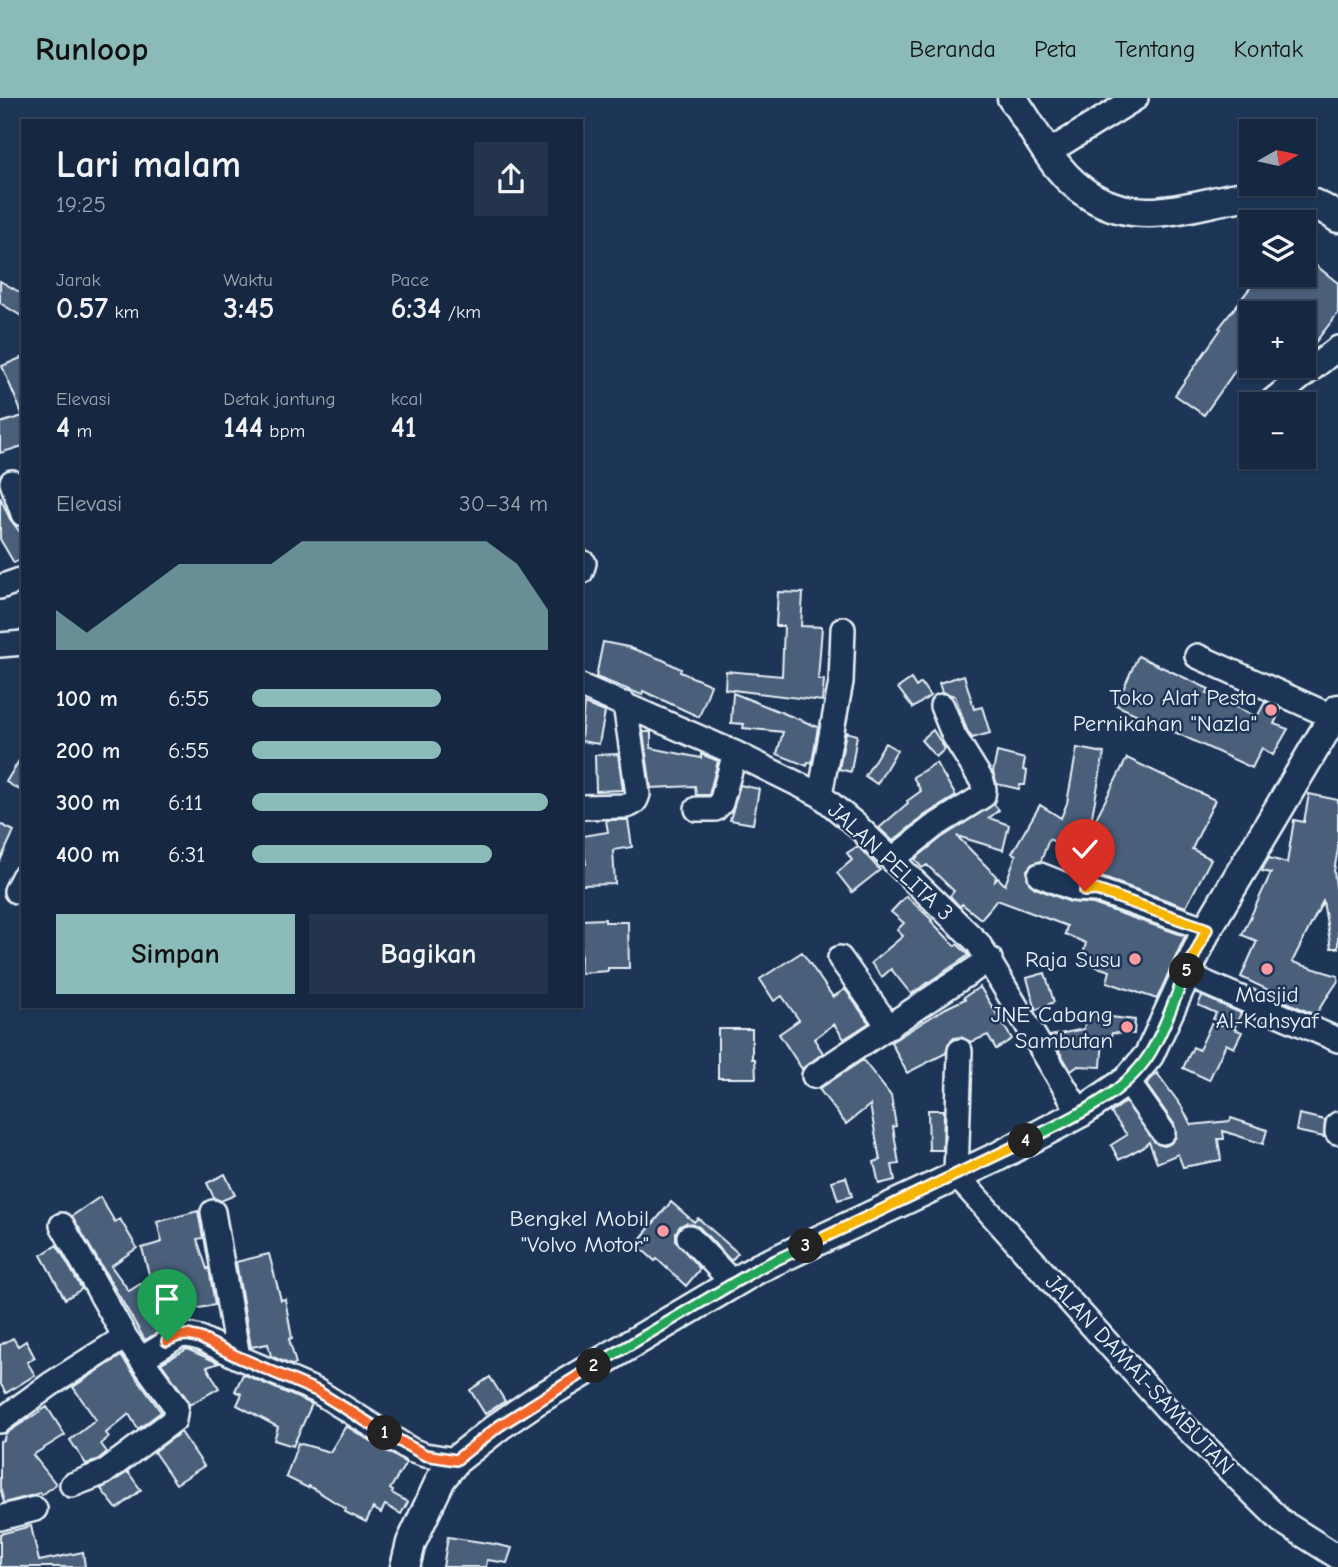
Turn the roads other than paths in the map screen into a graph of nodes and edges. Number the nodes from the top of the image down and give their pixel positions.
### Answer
1 (1012, 98) edge
2 (1136, 98) edge
3 (1046, 153) junction
4 (1338, 218) edge
5 (1338, 348) edge
6 (1283, 392) edge
7 (12, 482) dead end
8 (21, 508) edge
9 (21, 580) edge
10 (0, 586) edge
11 (842, 629) dead end
12 (21, 643) edge
13 (0, 645) edge
14 (1198, 656) dead end
15 (583, 687) edge
16 (625, 704) junction
17 (942, 706) dead end
18 (1336, 713) edge
19 (735, 753) junction
20 (820, 795) junction
21 (583, 807) edge
22 (697, 809) dead end
23 (892, 859) junction
24 (1040, 875) dead end
25 (1207, 929) junction
26 (839, 958) dead end
27 (990, 960) junction
28 (1185, 974) junction
29 (889, 1027) junction
30 (1338, 1040) edge
31 (960, 1051) dead end
32 (814, 1076) dead end
33 (1128, 1080) junction
34 (1080, 1113) junction
35 (1338, 1124) edge
36 (1163, 1132) dead end
37 (1337, 1132) edge
38 (956, 1175) junction
39 (213, 1212) dead end
40 (62, 1225) dead end
41 (689, 1237) dead end
42 (733, 1283) junction
43 (125, 1337) junction
44 (238, 1357) junction
45 (143, 1359) junction
46 (0, 1421) edge
47 (456, 1460) junction
48 (72, 1485) dead end
49 (35, 1509) dead end
50 (0, 1518) edge
51 (1338, 1557) edge
52 (405, 1567) edge

1 - 3 main road
2 - 3 street
3 - 4 main road
5 - 6 street
7 - 8 street
9 - 10 street
11 - 20 street
12 - 13 street
14 - 18 street
15 - 16 street, JALAN PELITA 3
16 - 19 street, JALAN PELITA 3
16 - 21 street
17 - 23 street
18 - 25 main road
19 - 20 street, JALAN PELITA 3
19 - 22 street
20 - 23 street, JALAN PELITA 3
23 - 27 street, JALAN PELITA 3
24 - 25 street
25 - 28 main road
26 - 29 street
27 - 29 street
27 - 34 street, JALAN PELITA 3
28 - 30 street
28 - 33 main road
29 - 32 street
31 - 38 street
33 - 34 main road
33 - 36 street
34 - 38 main road
35 - 37 street
38 - 42 main road
38 - 51 street, JALAN DAMAI-SAMBUTAN
39 - 44 street
40 - 43 street
41 - 42 street
42 - 47 main road
43 - 45 street
43 - 46 street
44 - 45 street
44 - 47 street
45 - 48 street
47 - 52 main road
49 - 50 street

